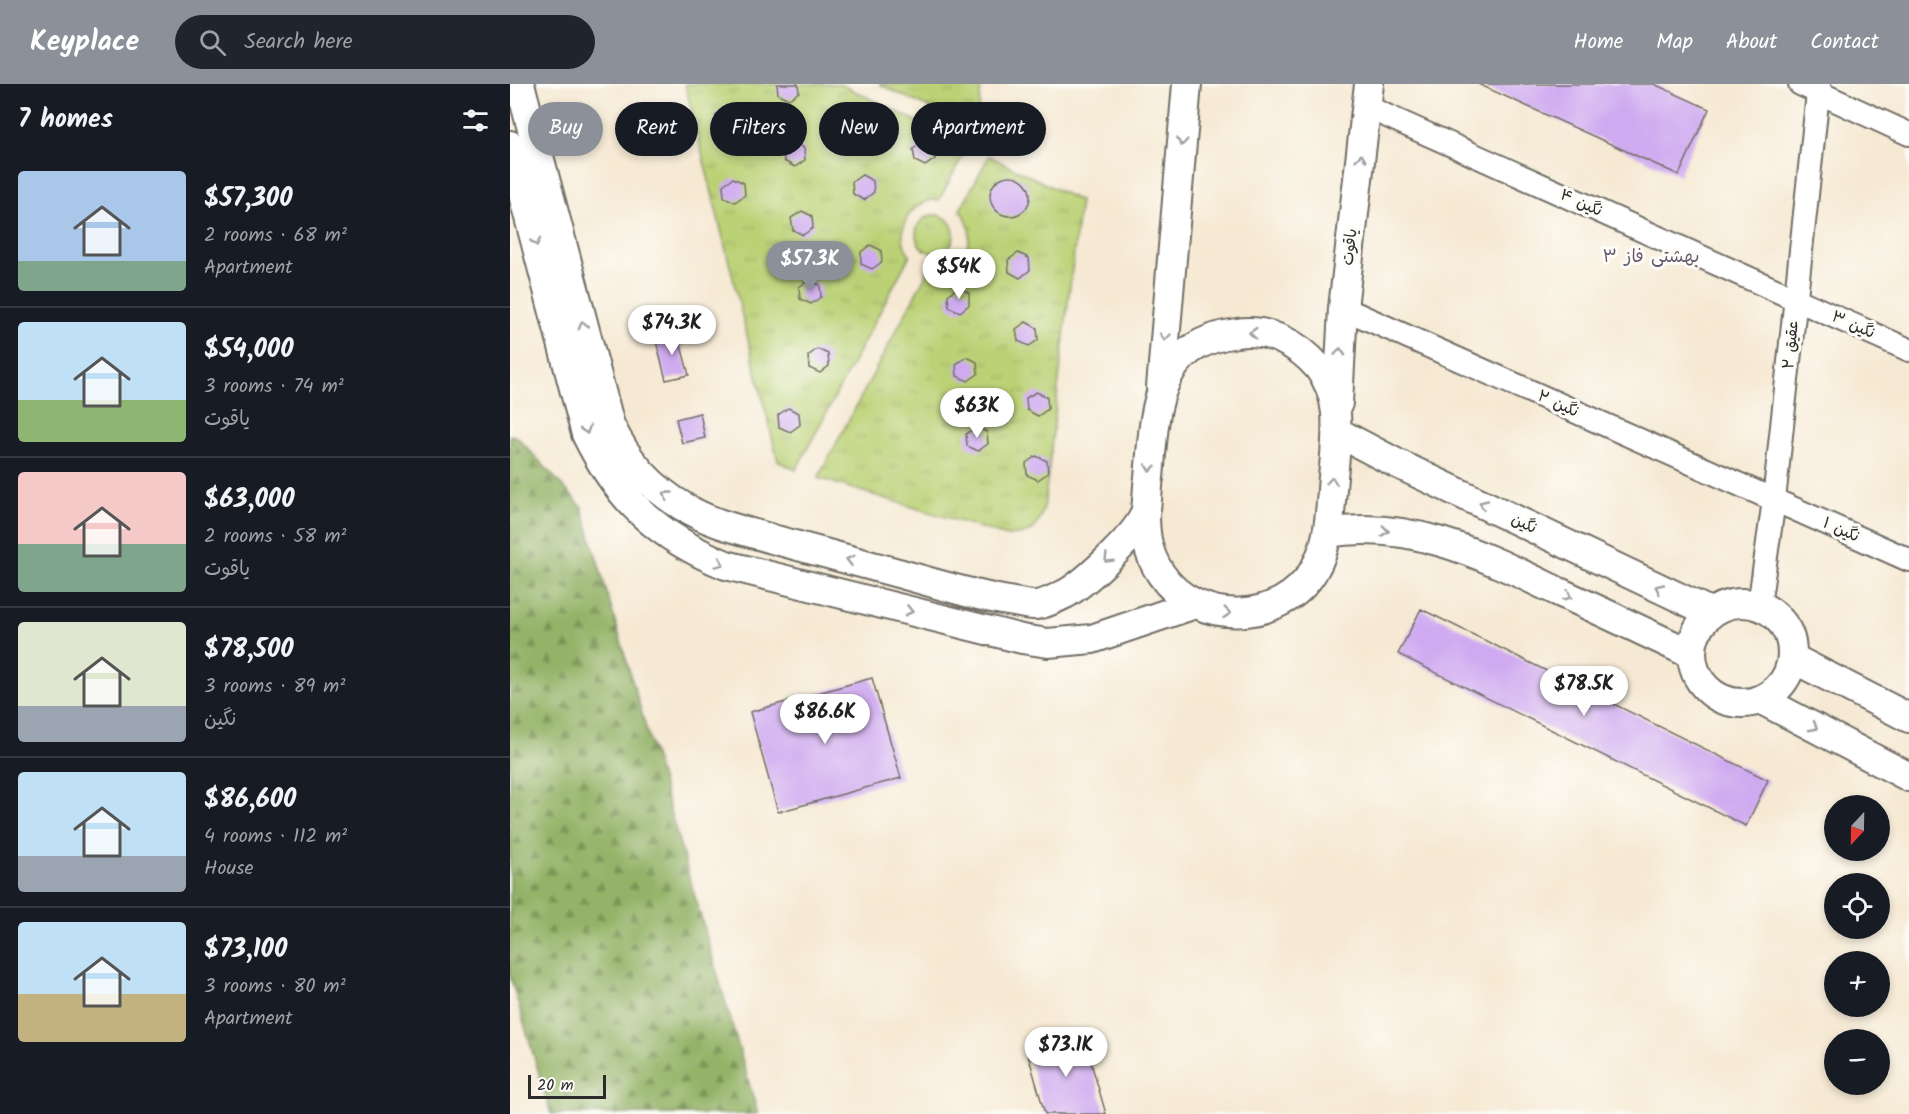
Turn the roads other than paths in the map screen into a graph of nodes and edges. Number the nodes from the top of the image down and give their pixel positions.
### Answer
1 (520, 84) edge
2 (1187, 84) edge
3 (1812, 87) edge
4 (1368, 95) edge
5 (1909, 134) edge
6 (510, 144) edge
7 (1796, 299) junction
8 (1343, 308) junction
9 (1909, 350) edge
10 (1160, 392) junction
11 (1337, 421) junction
12 (1774, 500) junction
13 (1145, 514) junction
14 (1327, 533) junction
15 (1909, 560) edge
16 (1195, 604) junction
17 (1759, 606) junction
18 (1712, 613) junction
19 (1692, 654) junction
20 (1792, 658) junction
21 (1762, 699) junction
22 (1909, 718) edge
23 (1909, 777) edge

13 -> 1 street
2 -> 10 street
3 - 5 street
3 - 7 street, عقیق ۲
4 - 7 street, نگین ۴
8 -> 4 street, یاقوت
6 -> 16 street
7 - 9 street, نگین ۳
7 - 12 street, عقیق ۲
11 -> 8 street, یاقوت
8 - 12 street, نگین ۲
11 -> 10 street
10 -> 13 street
14 -> 11 street, یاقوت
18 -> 11 street, نگین
12 - 15 street, نگین ۱
12 - 17 street, عقیق ۲
13 - 16 street
16 -> 14 street, یاقوت
14 -> 19 street
17 - 18 street
17 - 20 street
18 - 19 street
19 - 21 street
20 - 21 street
20 - 22 street
21 -> 23 street

